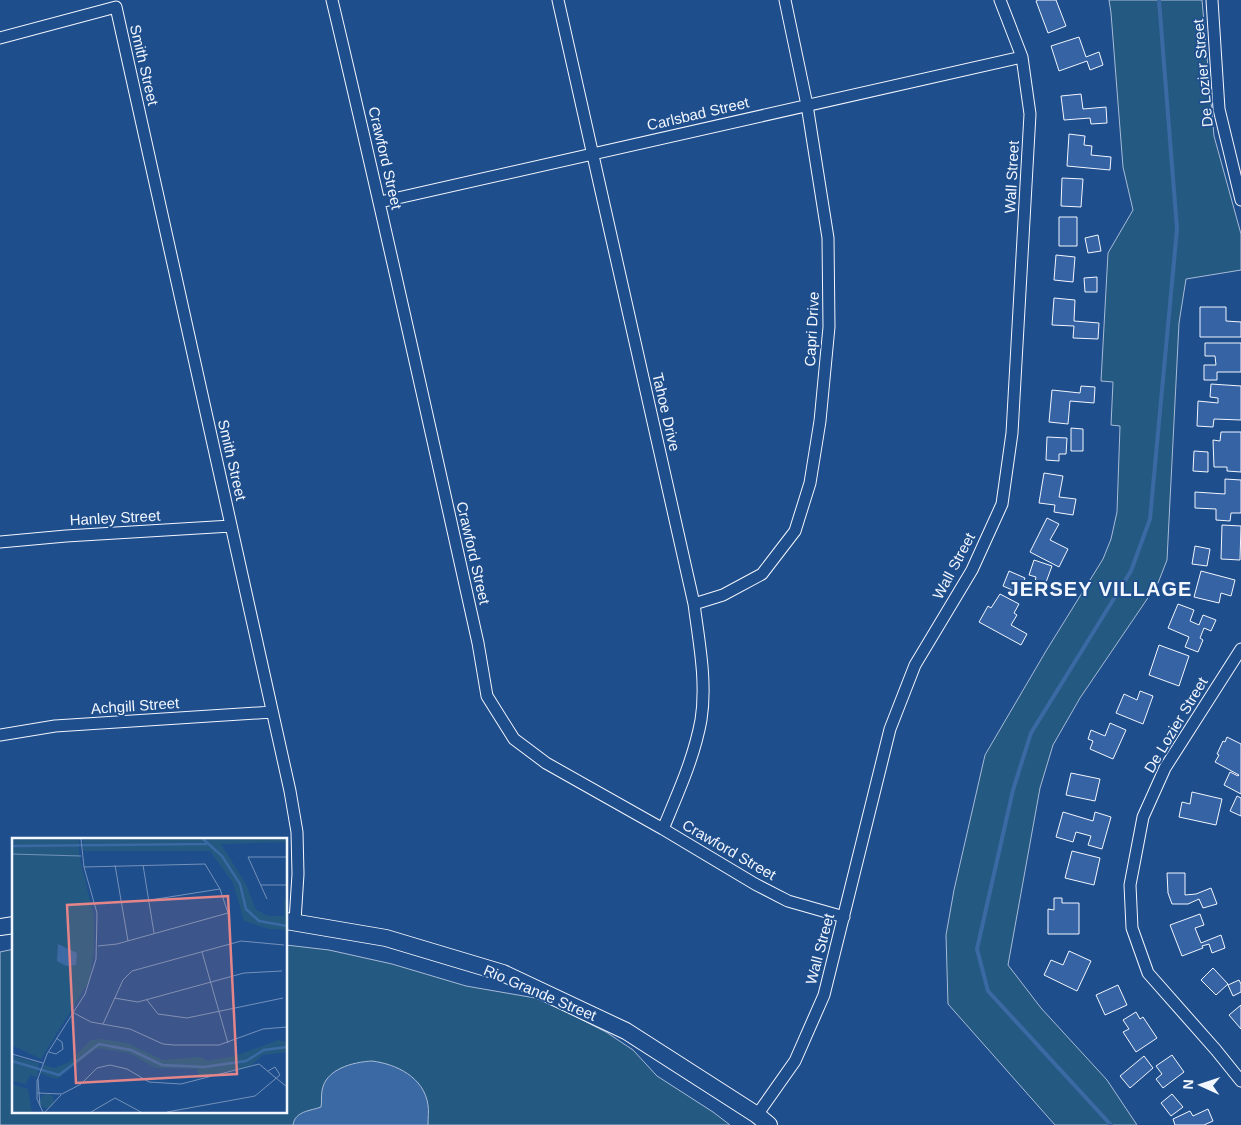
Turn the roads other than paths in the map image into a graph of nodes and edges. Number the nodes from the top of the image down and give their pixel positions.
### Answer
1 (332, 0) edge
2 (558, 0) edge
3 (785, 0) edge
4 (1000, 0) edge
5 (1212, 0) edge
6 (0, 38) edge
7 (1022, 57) junction
8 (807, 105) junction
9 (592, 154) junction
10 (1241, 200) edge
11 (380, 202) junction
12 (231, 526) junction
13 (0, 542) edge
14 (694, 604) junction
15 (1241, 649) edge
16 (272, 712) junction
17 (0, 735) edge
18 (663, 829) junction
19 (844, 917) junction
20 (291, 921) edge
21 (1241, 1081) edge
22 (763, 1120) edge

1 - 11 street, Crawford Street
2 - 9 street, Tahoe Drive
3 - 8 street, Capri Drive
4 - 7 street, Wall Street
5 - 10 street, De Lozier Street
6 - 12 street, Smith Street
7 - 8 street, Carlsbad Street
7 - 19 street, Wall Street
8 - 9 street, Carlsbad Street
8 - 14 street, Capri Drive
9 - 11 street, Carlsbad Street
9 - 14 street, Tahoe Drive
11 - 18 street, Crawford Street
12 - 13 street, Hanley Street
12 - 16 street, Smith Street
14 - 18 street, Tahoe Drive
15 - 21 street, De Lozier Street
16 - 17 street, Achgill Street
16 - 20 street, Smith Street
18 - 19 street, Crawford Street
19 - 22 street, Wall Street
20 - 22 street, Rio Grande Street

